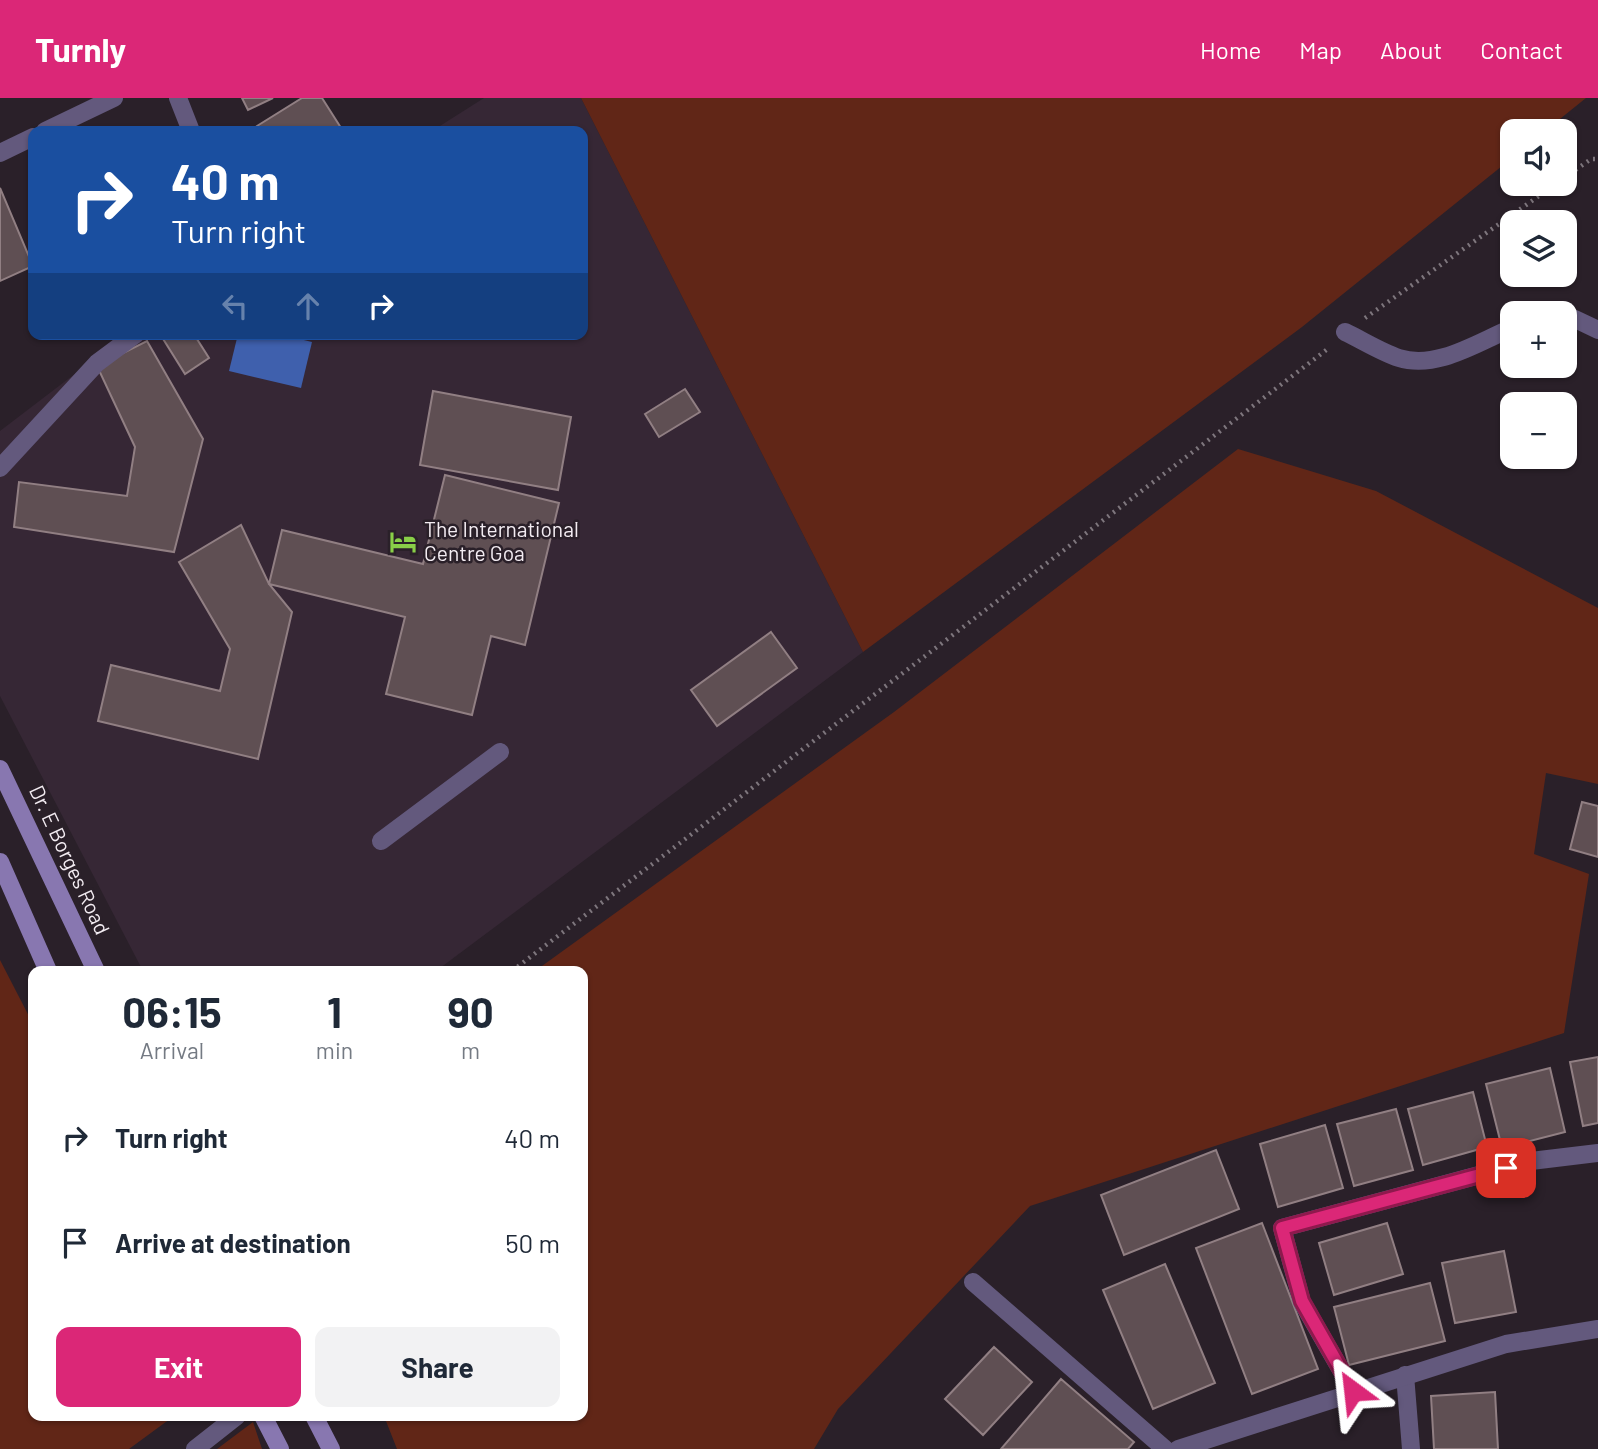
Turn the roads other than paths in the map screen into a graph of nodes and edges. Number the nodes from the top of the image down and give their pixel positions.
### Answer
1 (114, 98) edge
2 (178, 98) edge
3 (55, 126) edge
4 (189, 126) edge
5 (28, 139) edge
6 (0, 153) edge
7 (1577, 319) edge
8 (1598, 330) edge
9 (1345, 332) road end
10 (1500, 333) edge
11 (128, 340) edge
12 (0, 468) edge
13 (500, 752) dead end
14 (0, 769) edge
15 (380, 841) dead end
16 (0, 862) edge
17 (46, 966) edge
18 (94, 966) edge
19 (1598, 1153) edge
20 (972, 1282) dead end
21 (1598, 1329) edge
22 (1405, 1375) junction
23 (1353, 1391) junction
24 (231, 1421) edge
25 (266, 1421) edge
26 (317, 1421) edge
27 (195, 1449) edge
28 (280, 1449) edge
29 (331, 1449) edge
30 (1165, 1449) edge
31 (1178, 1449) edge
32 (1411, 1449) edge

1 - 3 street
2 - 4 street
5 - 6 street
7 - 8 street
9 - 10 street
11 - 12 street
13 - 15 street
14 - 18 main road, Dr. E Borges Road
16 - 17 main road
19 - 23 street
20 - 30 street
21 - 22 street
22 - 23 street
22 - 32 street
23 - 31 street
24 - 27 street
25 - 28 main road
26 - 29 main road

